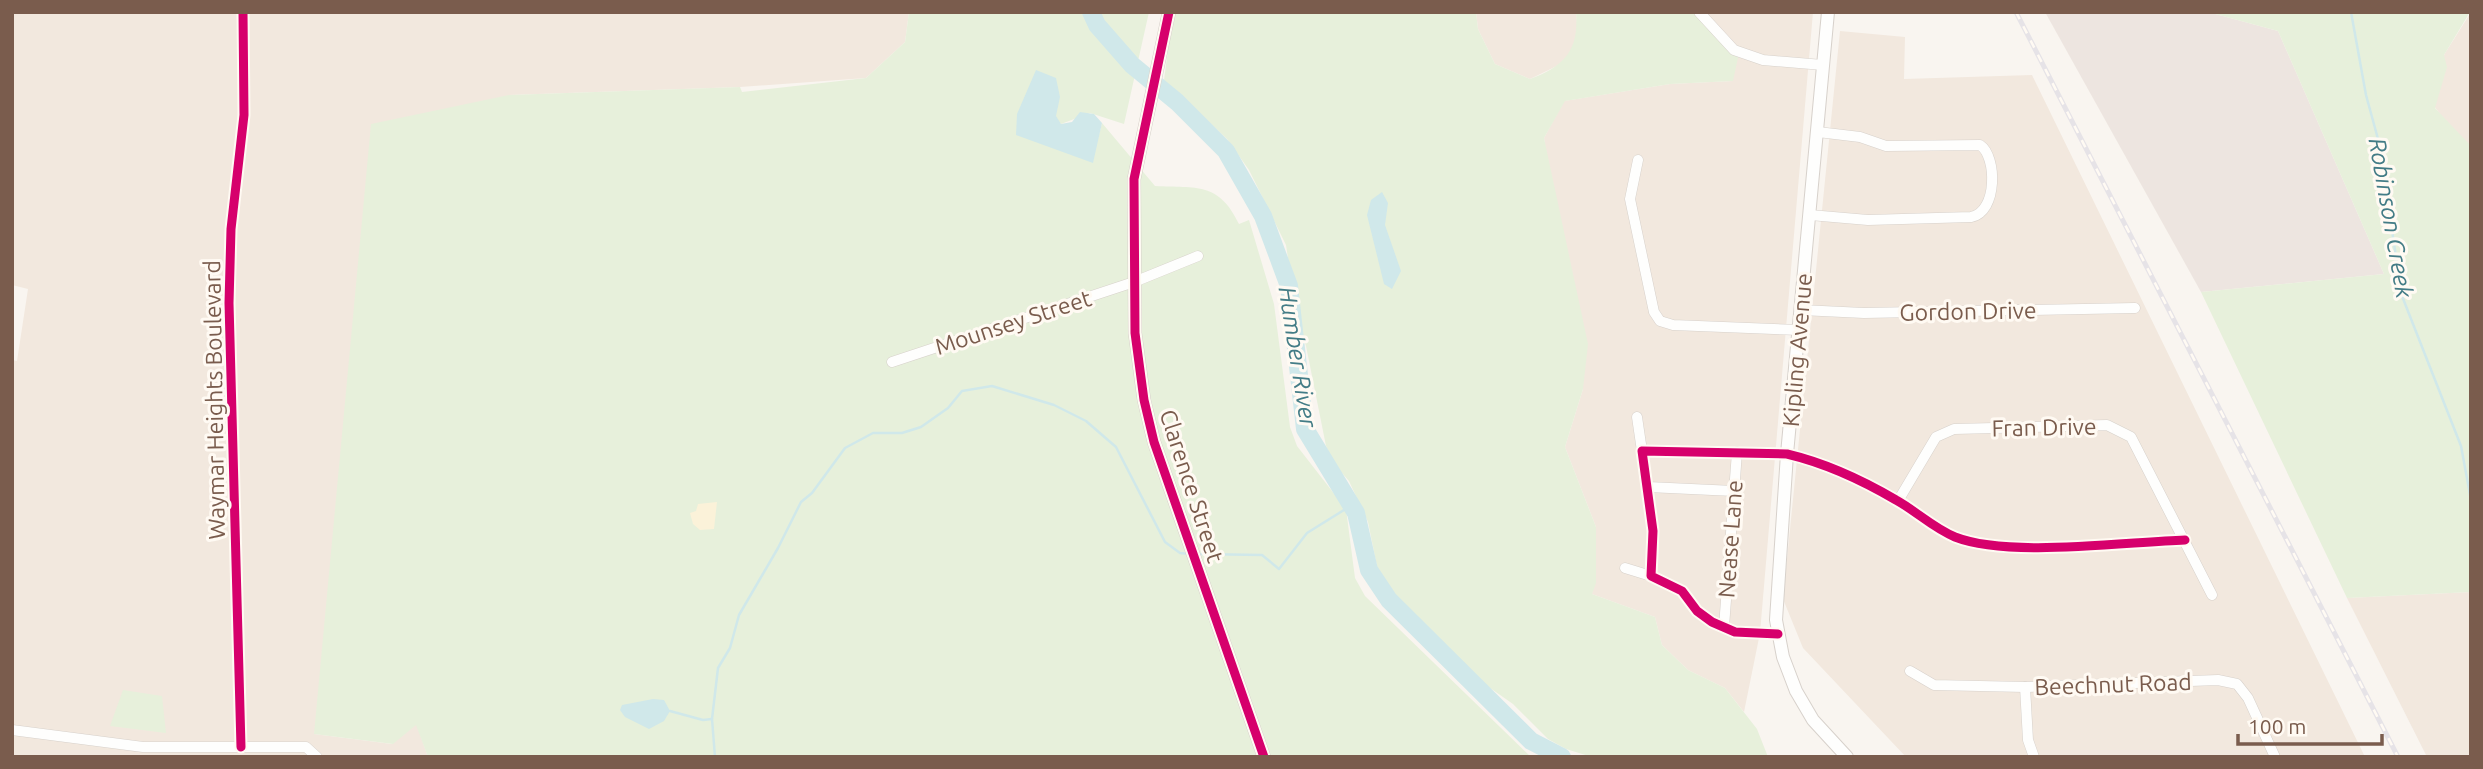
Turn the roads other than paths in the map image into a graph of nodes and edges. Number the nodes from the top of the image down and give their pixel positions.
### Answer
1 (243, 12) edge
2 (1169, 12) edge
3 (1699, 12) edge
4 (1828, 12) edge
5 (1823, 65) junction
6 (1818, 132) junction
7 (1638, 160) dead end
8 (1810, 215) junction
9 (1198, 256) dead end
10 (1134, 282) junction
11 (2135, 308) dead end
12 (1801, 310) junction
13 (1800, 330) junction
14 (892, 362) dead end
15 (1637, 417) dead end
16 (1642, 451) junction
17 (1737, 452) junction
18 (1787, 454) junction
19 (1647, 487) junction
20 (1734, 491) junction
21 (1898, 501) junction
22 (2185, 540) junction
23 (1625, 568) dead end
24 (1651, 576) junction
25 (2212, 595) dead end
26 (1724, 627) junction
27 (1777, 634) junction
28 (1910, 671) dead end
29 (2025, 687) junction
30 (12, 730) edge
31 (241, 747) junction
32 (317, 757) edge
33 (1264, 757) edge
34 (1847, 757) edge
35 (2034, 757) edge
36 (2275, 757) edge

1 - 31 street, Waymar Heights Boulevard
2 - 10 street, Clarence Street
3 - 5 street
4 - 5 street, Kipling Avenue
5 - 6 street, Kipling Avenue
6 - 8 street, Kipling Avenue
6 - 8 street
7 - 13 street
8 - 12 street, Kipling Avenue
9 - 10 street, Mounsey Street
10 - 14 street, Mounsey Street
10 - 33 street, Clarence Street
11 - 12 street, Gordon Drive
12 - 13 street, Kipling Avenue
13 - 18 street, Kipling Avenue
15 - 16 street
16 - 17 street
16 - 19 street
17 - 18 street
17 - 20 street, Nease Lane
18 - 21 street
18 - 27 street, Kipling Avenue
19 - 20 street
19 - 24 street
20 - 26 street, Nease Lane
21 - 22 street
21 - 22 street, Fran Drive
22 - 25 street, Fran Drive
23 - 24 street
24 - 26 street
26 - 27 street
27 - 34 street, Kipling Avenue
28 - 29 street, Beechnut Road
29 - 35 street
29 - 36 street, Beechnut Road
30 - 31 street
31 - 32 street

